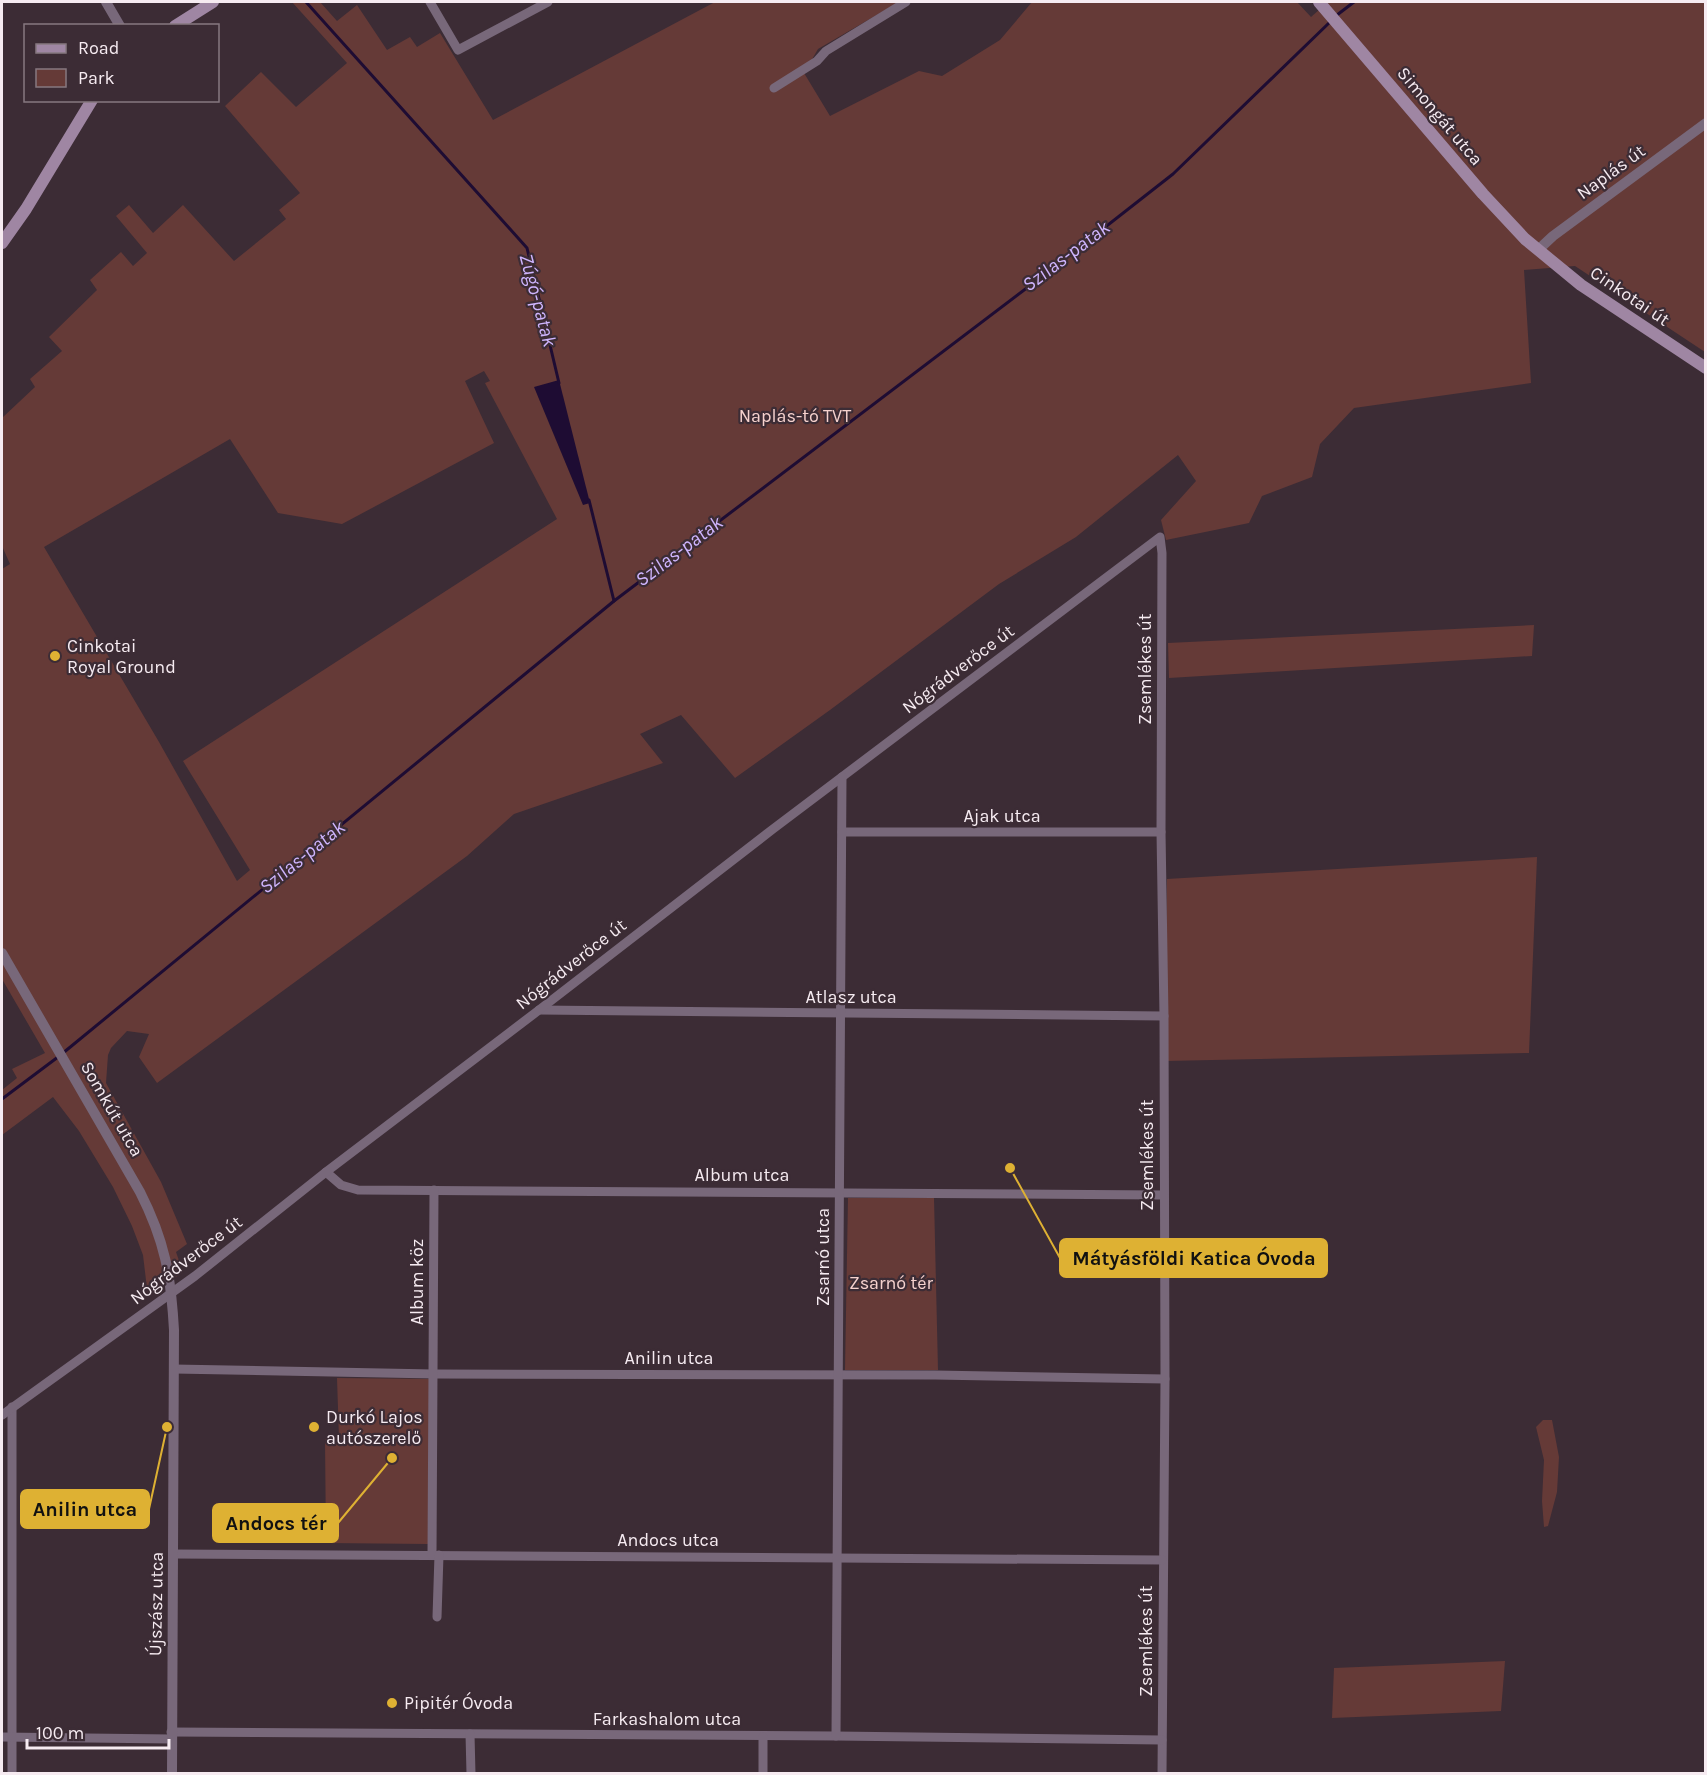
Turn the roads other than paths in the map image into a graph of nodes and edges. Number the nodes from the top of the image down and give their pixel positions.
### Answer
1 (106, 2) edge
2 (213, 2) edge
3 (430, 2) edge
4 (549, 2) edge
5 (906, 2) edge
6 (1322, 6) edge
7 (193, 8) edge
8 (119, 24) edge
9 (177, 24) edge
10 (774, 88) dead end
11 (91, 102) edge
12 (1706, 123) edge
13 (2, 243) edge
14 (1538, 250) junction
15 (1706, 368) edge
16 (1160, 537) joint
17 (842, 777) junction
18 (842, 832) junction
19 (1161, 832) junction
20 (2, 953) edge
21 (539, 1010) junction
22 (841, 1013) junction
23 (1164, 1016) junction
24 (326, 1172) junction
25 (434, 1190) junction
26 (840, 1192) junction
27 (1163, 1195) junction
28 (172, 1292) junction
29 (174, 1370) junction
30 (434, 1374) junction
31 (839, 1376) junction
32 (1165, 1379) junction
33 (12, 1407) junction
34 (2, 1414) edge
35 (173, 1554) junction
36 (435, 1555) junction
37 (837, 1557) junction
38 (1162, 1560) junction
39 (437, 1617) dead end
40 (471, 1734) junction
41 (171, 1736) junction
42 (836, 1736) junction
43 (2, 1737) edge
44 (12, 1737) junction
45 (764, 1737) junction
46 (1161, 1740) junction
47 (12, 1773) edge
48 (172, 1773) edge
49 (471, 1773) edge
50 (763, 1773) edge
51 (1162, 1773) edge

1 - 8 street
2 - 7 main road
3 - 4 street
5 - 10 street
6 - 14 main road, Simongát utca
7 - 9 main road
11 - 13 main road
12 - 14 street, Naplás út
14 - 15 main road, Cinkotai út
16 - 17 street, Nógrádverőce út
16 - 19 street, Zsemlékes út
17 - 18 street, Zsarnó utca
17 - 21 street, Nógrádverőce út
18 - 19 street, Ajak utca
18 - 22 street, Zsarnó utca
19 - 23 street, Zsemlékes út
20 - 28 street, Somkút utca
21 - 22 street, Atlasz utca
21 - 24 street, Nógrádverőce út
22 - 23 street, Atlasz utca
22 - 26 street, Zsarnó utca
23 - 27 street, Zsemlékes út
24 - 25 street, Album utca
24 - 28 street, Nógrádverőce út
25 - 26 street, Album utca
25 - 30 street, Album köz
26 - 27 street, Album utca
26 - 31 street, Zsarnó utca
27 - 32 street, Zsemlékes út
28 - 29 street, Újszász utca
28 - 33 street, Nógrádverőce út
29 - 30 street, Anilin utca
29 - 35 street, Újszász utca
30 - 31 street, Anilin utca
30 - 36 street, Album köz
31 - 32 street, Anilin utca
31 - 37 street, Zsarnó utca
32 - 38 street, Zsemlékes út
33 - 34 street, Nógrádverőce út
33 - 44 street
35 - 36 street, Andocs utca
35 - 41 street, Újszász utca
36 - 37 street, Andocs utca
36 - 39 street
37 - 38 street, Andocs utca
37 - 42 street, Zsarnó utca
38 - 46 street, Zsemlékes út
40 - 41 street, Farkashalom utca
40 - 45 street, Farkashalom utca
40 - 49 street
41 - 44 street, Farkashalom utca
41 - 48 street, Újszász utca
42 - 45 street, Farkashalom utca
42 - 46 street, Farkashalom utca
43 - 44 street, Farkashalom utca
44 - 47 street
45 - 50 street
46 - 51 street, Zsemlékes út

